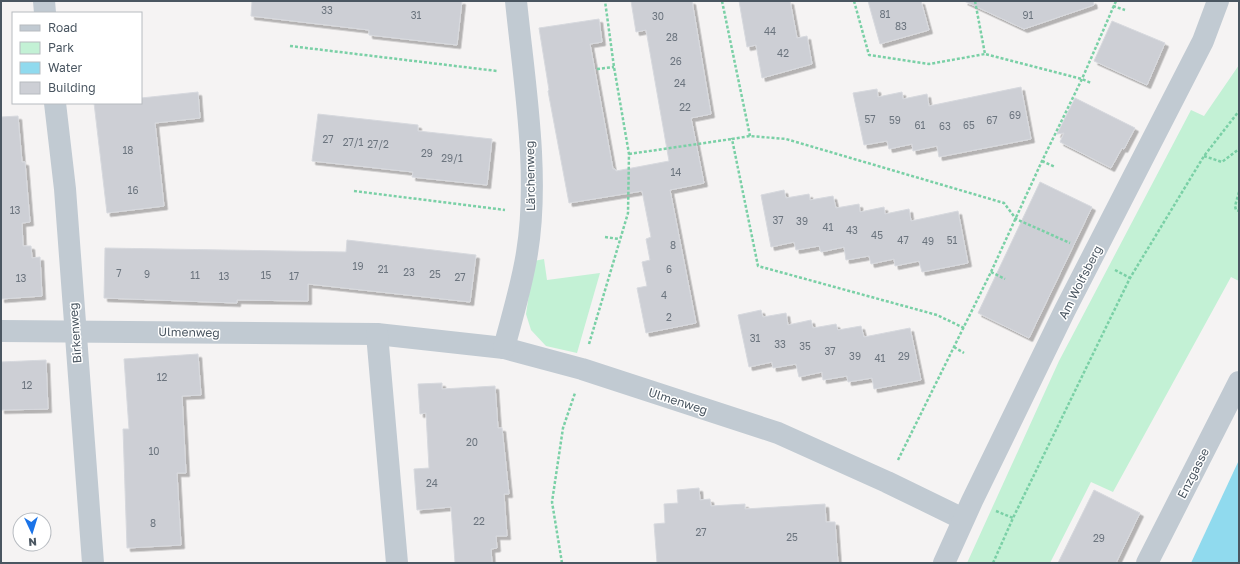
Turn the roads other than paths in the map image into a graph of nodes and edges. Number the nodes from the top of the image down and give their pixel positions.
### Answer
1 (44, 1) edge
2 (516, 1) edge
3 (1218, 1) edge
4 (46, 12) edge
5 (55, 104) edge
6 (1, 331) edge
7 (75, 331) junction
8 (377, 334) junction
9 (504, 348) junction
10 (1239, 382) edge
11 (963, 519) junction
12 (93, 563) edge
13 (397, 563) edge
14 (944, 563) edge
15 (1147, 563) edge

1 - 4 street
2 - 9 street, Lärchenweg
3 - 11 street, Am Wolfsberg
5 - 7 street, Birkenweg
6 - 7 street, Ulmenweg
7 - 8 street, Ulmenweg
7 - 12 street, Birkenweg
8 - 9 street, Ulmenweg
8 - 13 street
9 - 11 street, Ulmenweg
10 - 15 street, Enzgasse
11 - 14 street, Am Wolfsberg

